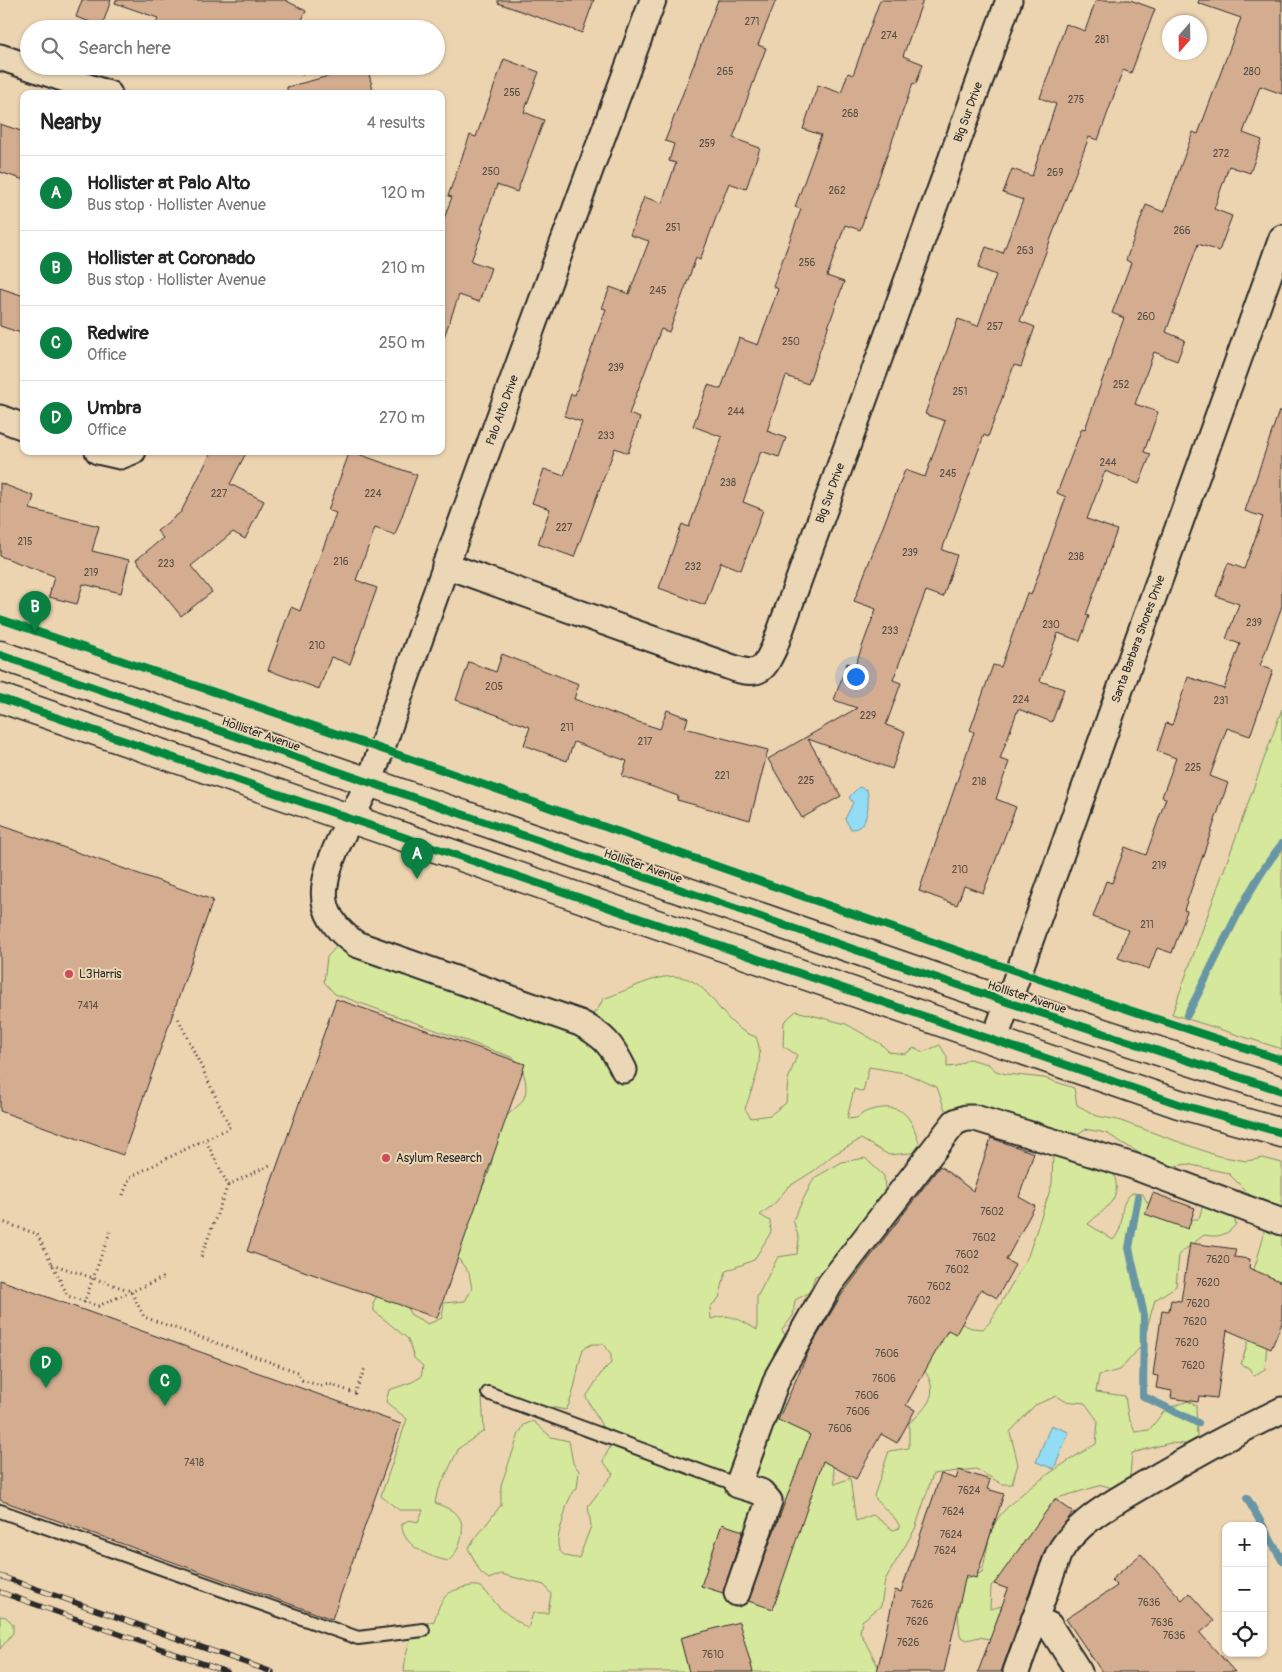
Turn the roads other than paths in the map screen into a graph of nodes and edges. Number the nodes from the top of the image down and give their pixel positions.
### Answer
1 (653, 0) edge
2 (1009, 0) edge
3 (0, 57) edge
4 (20, 64) edge
5 (53, 75) edge
6 (97, 90) edge
7 (1282, 238) edge
8 (0, 418) edge
9 (20, 425) edge
10 (445, 565) junction
11 (0, 655) edge
12 (0, 698) edge
13 (368, 784) junction
14 (351, 819) junction
15 (1006, 1002) junction
16 (994, 1041) junction
17 (624, 1070) dead end
18 (1282, 1091) edge
19 (1282, 1133) edge
20 (1282, 1222) edge
21 (488, 1393) dead end
22 (1282, 1410) edge
23 (738, 1484) junction
24 (0, 1511) edge
25 (737, 1593) dead end
26 (1034, 1620) junction
27 (423, 1630) dead end
28 (1016, 1672) edge
29 (1079, 1672) edge

1 - 10 street, Palo Alto Drive
2 - 10 street, Big Sur Drive
3 - 4 street
5 - 6 street
7 - 15 street, Santa Barbara Shores Drive
8 - 9 street
10 - 13 street, Palo Alto Drive
11 - 13 main road, Hollister Avenue
12 - 14 main road
13 - 14 street, Palo Alto Drive
13 - 15 main road, Hollister Avenue
14 - 16 main road
14 - 17 street, Palo Alto Drive
15 - 16 street, Santa Barbara Shores Drive
15 - 18 main road, Hollister Avenue
16 - 19 main road
20 - 23 street
21 - 23 lane
22 - 26 street
23 - 25 street
24 - 27 lane
26 - 28 street
26 - 29 street

